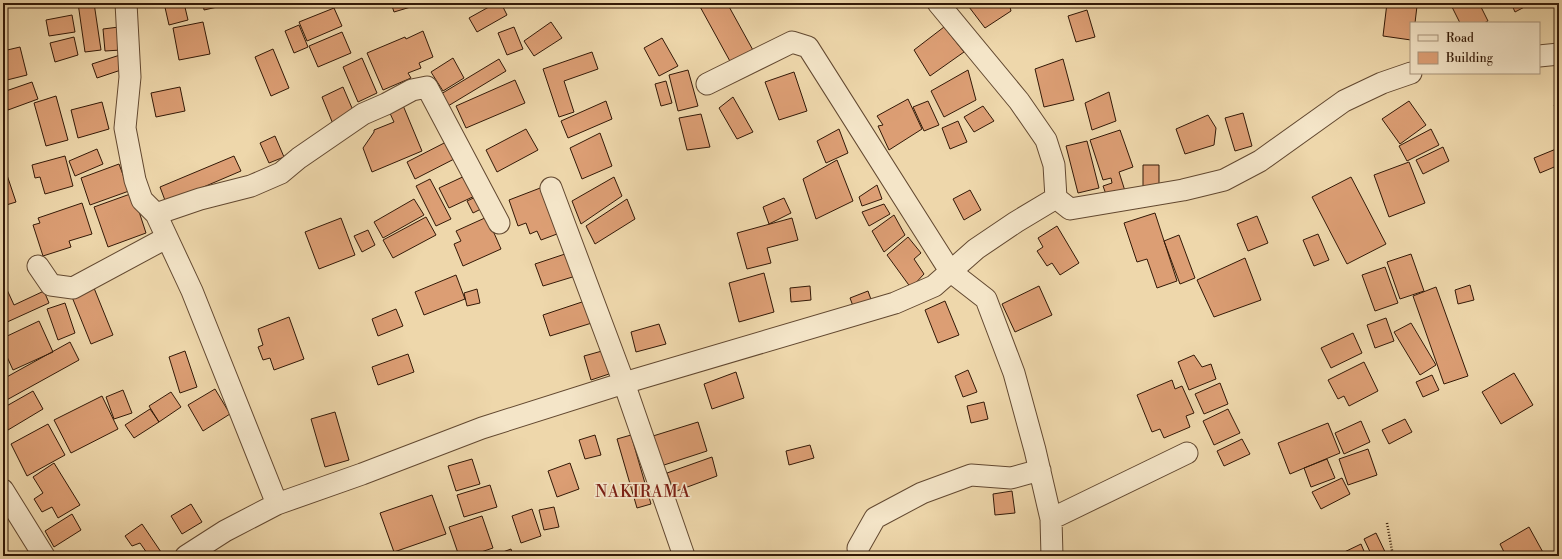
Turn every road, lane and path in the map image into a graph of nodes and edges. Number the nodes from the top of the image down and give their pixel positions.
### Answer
1 (126, 3) edge
2 (938, 3) edge
3 (1559, 54) edge
4 (1540, 56) edge
5 (1410, 73) edge
6 (707, 84) dead end
7 (551, 188) dead end
8 (1056, 198) junction
9 (156, 214) junction
10 (499, 223) dead end
11 (166, 238) junction
12 (38, 266) dead end
13 (950, 271) junction
14 (624, 383) junction
15 (1186, 453) dead end
16 (1040, 470) junction
17 (3, 490) edge
18 (277, 504) junction
19 (1050, 519) junction
20 (1387, 523) dead end
21 (44, 556) edge
22 (186, 556) edge
23 (684, 556) edge
24 (858, 556) edge
25 (1052, 556) edge
26 (1392, 556) edge

1 - 9 street
2 - 8 street
3 - 4 street
5 - 8 street
6 - 13 street
7 - 14 street
8 - 13 street
9 - 10 street
9 - 11 street
11 - 12 street
11 - 18 street
13 - 14 street
13 - 16 street
14 - 18 street
14 - 23 street
15 - 19 street
16 - 19 street
16 - 24 street
17 - 21 street
18 - 22 street
19 - 25 street
20 - 26 path

